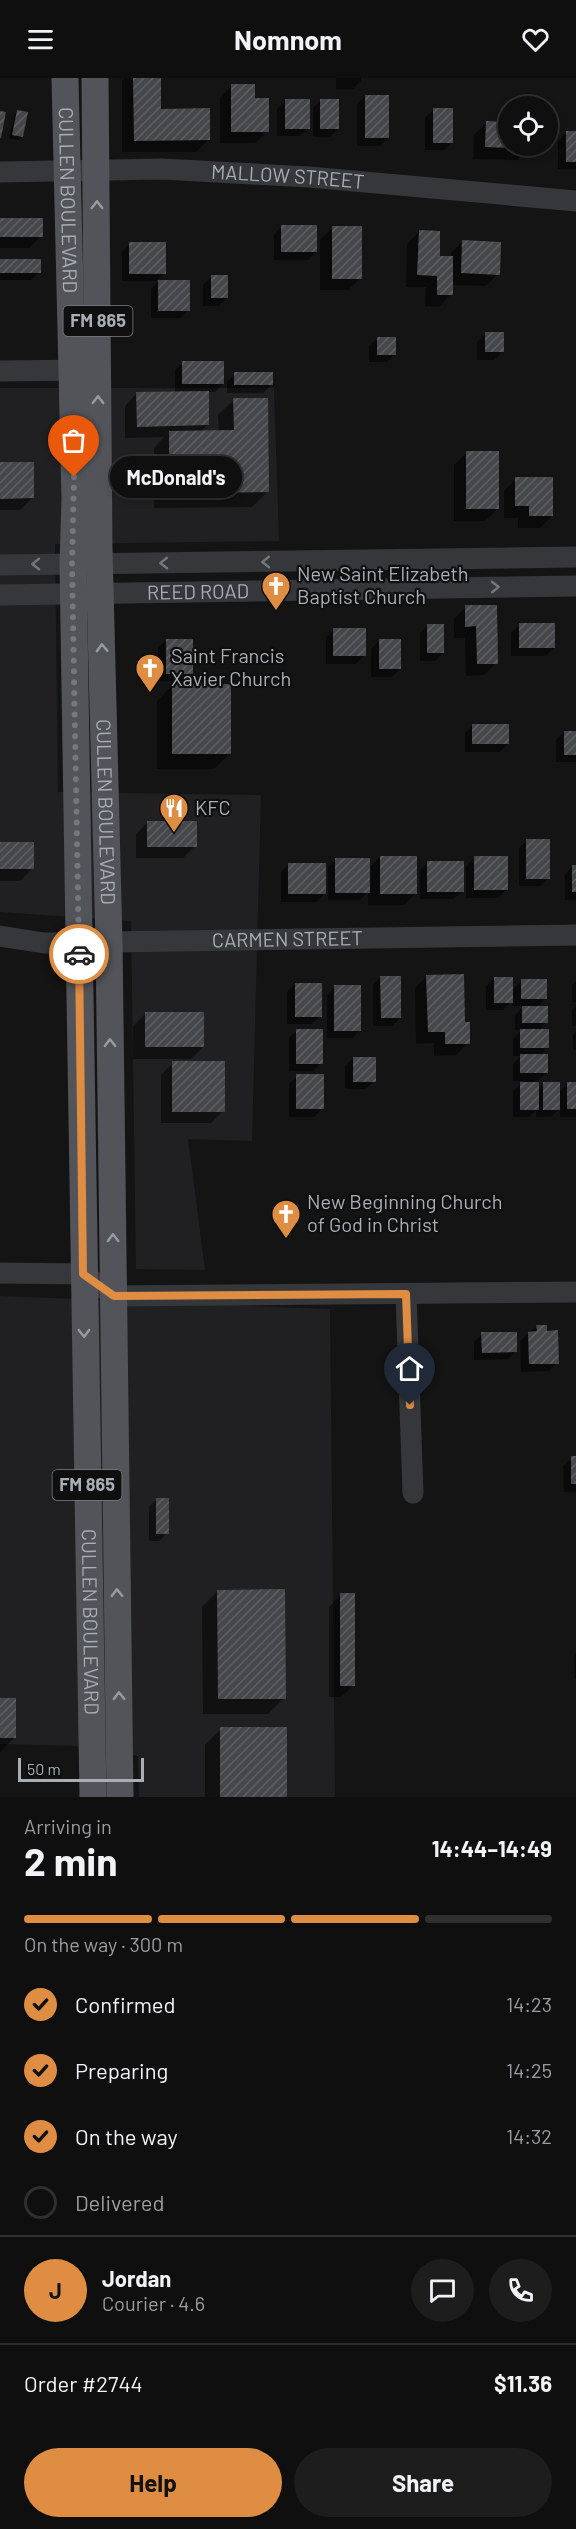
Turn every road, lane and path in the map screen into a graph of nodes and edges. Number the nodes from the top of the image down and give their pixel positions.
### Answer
1 (65, 78) edge
2 (95, 78) edge
3 (97, 170) junction
4 (0, 172) edge
5 (65, 172) junction
6 (576, 201) edge
7 (71, 370) junction
8 (98, 370) junction
9 (0, 371) edge
10 (576, 557) edge
11 (373, 561) junction
12 (72, 564) junction
13 (99, 564) junction
14 (0, 565) edge
15 (576, 586) edge
16 (372, 589) junction
17 (100, 593) junction
18 (73, 594) junction
19 (0, 595) edge
20 (576, 935) edge
21 (0, 936) edge
22 (79, 942) junction
23 (109, 942) junction
24 (0, 1273) edge
25 (83, 1274) junction
26 (576, 1292) edge
27 (406, 1294) junction
28 (114, 1296) junction
29 (413, 1493) dead end
30 (116, 1539) junction
31 (88, 1542) junction
32 (119, 1744) junction
33 (93, 1762) junction
34 (93, 1797) edge
35 (120, 1797) edge

1 - 5 main road, CULLEN BOULEVARD / FM 865
2 - 3 main road, CULLEN BOULEVARD / FM 865
3 - 5 street, MALLOW STREET
3 - 6 street, MALLOW STREET
8 -> 3 main road, CULLEN BOULEVARD / FM 865
4 - 5 street, MALLOW STREET
5 - 7 main road, CULLEN BOULEVARD / FM 865
7 - 8 street
7 - 9 street
7 - 12 main road, CULLEN BOULEVARD / FM 865
13 -> 8 main road, CULLEN BOULEVARD / FM 865
10 - 11 street, REED ROAD
11 -> 13 street, REED ROAD
11 - 16 street
12 - 13 street, REED ROAD
12 -> 14 street, REED ROAD
12 - 18 main road, CULLEN BOULEVARD / FM 865
13 - 17 main road, CULLEN BOULEVARD / FM 865
16 -> 15 street, REED ROAD
16 - 17 street, REED ROAD
17 - 18 street, REED ROAD
23 -> 17 main road, CULLEN BOULEVARD / FM 865
18 - 19 street, REED ROAD
18 - 22 main road, CULLEN BOULEVARD / FM 865
20 - 23 street, CARMEN STREET
21 - 22 street, CARMEN STREET
22 - 23 street, CARMEN STREET
22 - 25 main road, CULLEN BOULEVARD / FM 865
28 -> 23 main road, CULLEN BOULEVARD / FM 865
24 - 25 street
25 - 28 street
25 -> 31 main road, CULLEN BOULEVARD / FM 865
26 - 27 street
27 - 28 street
27 - 29 street
28 - 30 main road, CULLEN BOULEVARD / FM 865
30 - 31 main road
32 -> 30 main road, CULLEN BOULEVARD / FM 865
31 - 33 main road, CULLEN BOULEVARD / FM 865
32 - 33 main road
32 - 35 main road, CULLEN BOULEVARD / FM 865
33 - 34 main road, CULLEN BOULEVARD / FM 865

